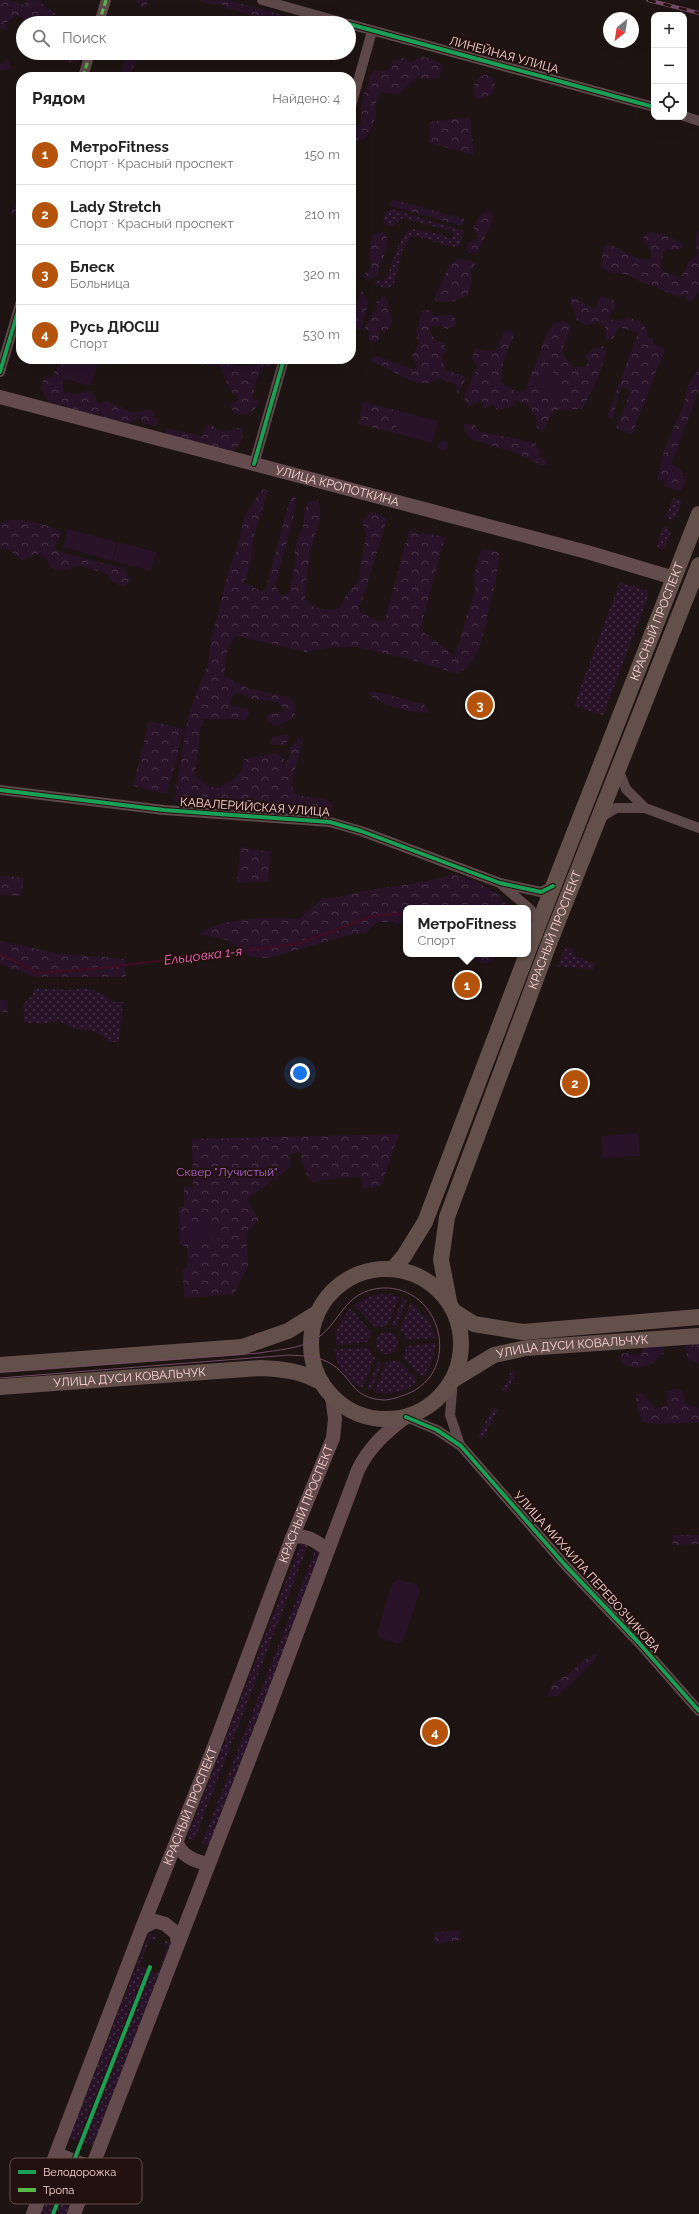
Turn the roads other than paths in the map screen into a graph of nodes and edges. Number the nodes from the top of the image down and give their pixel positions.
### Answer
1 (106, 0) edge
2 (262, 0) edge
3 (101, 16) edge
4 (319, 16) edge
5 (356, 26) edge
6 (372, 31) junction
7 (88, 60) edge
8 (84, 72) edge
9 (356, 88) edge
10 (651, 106) edge
11 (687, 117) edge
12 (699, 121) edge
13 (16, 318) edge
14 (283, 364) edge
15 (0, 372) edge
16 (0, 397) edge
17 (254, 464) junction
18 (699, 514) edge
19 (699, 565) edge
20 (674, 578) junction
21 (695, 585) edge
22 (630, 692) junction
23 (648, 697) junction
24 (619, 771) junction
25 (0, 790) edge
26 (645, 808) junction
27 (600, 818) junction
28 (699, 828) edge
29 (500, 883) junction
30 (553, 886) junction
31 (525, 905) edge
32 (531, 910) edge
33 (539, 922) junction
34 (531, 945) edge
35 (526, 957) edge
36 (393, 1269) junction
37 (452, 1307) junction
38 (317, 1313) junction
39 (699, 1317) edge
40 (699, 1336) edge
41 (0, 1364) edge
42 (453, 1380) junction
43 (322, 1383) junction
44 (0, 1387) edge
45 (332, 1396) junction
46 (406, 1417) junction
47 (461, 1446) junction
48 (292, 1538) junction
49 (328, 1550) junction
50 (699, 1711) edge
51 (176, 1842) junction
52 (208, 1864) junction
53 (142, 1928) junction
54 (178, 1943) junction
55 (57, 2154) junction
56 (55, 2158) edge
57 (67, 2158) edge
58 (96, 2158) edge
59 (37, 2204) edge
60 (78, 2204) edge
61 (33, 2214) edge
62 (74, 2214) edge

1 - 3 street
2 - 4 street
5 - 6 street, ЛИНЕЙНАЯ УЛИЦА
6 - 9 street
6 - 10 street, ЛИНЕЙНАЯ УЛИЦА
7 - 8 street
11 - 12 street
13 - 15 street
14 - 17 street
16 - 17 main road, УЛИЦА КРОПОТКИНА
17 - 20 main road, УЛИЦА КРОПОТКИНА
18 - 20 main road, КРАСНЫЙ ПРОСПЕКТ
19 - 21 main road, КРАСНЫЙ ПРОСПЕКТ
20 - 21 main road
20 - 22 main road, КРАСНЫЙ ПРОСПЕКТ
21 - 23 main road, КРАСНЫЙ ПРОСПЕКТ
22 - 23 main road
22 - 30 main road, КРАСНЫЙ ПРОСПЕКТ
23 - 24 main road, КРАСНЫЙ ПРОСПЕКТ
24 - 26 street
24 - 27 main road, КРАСНЫЙ ПРОСПЕКТ
25 - 29 street, КАВАЛЕРИЙСКАЯ УЛИЦА
26 - 27 street
26 - 28 street
27 - 37 main road, КРАСНЫЙ ПРОСПЕКТ
29 - 30 street
29 - 31 street
30 - 33 main road, КРАСНЫЙ ПРОСПЕКТ
32 - 33 street
33 - 34 main road, КРАСНЫЙ ПРОСПЕКТ
35 - 36 main road, КРАСНЫЙ ПРОСПЕКТ
36 - 37 main road, УЛИЦА ДУСИ КОВАЛЬЧУК
36 - 38 main road, УЛИЦА ДУСИ КОВАЛЬЧУК
37 - 39 main road, УЛИЦА ДУСИ КОВАЛЬЧУК
37 - 42 main road, КРАСНЫЙ ПРОСПЕКТ
38 - 41 main road, УЛИЦА ДУСИ КОВАЛЬЧУК
38 - 43 main road
40 - 42 main road, УЛИЦА ДУСИ КОВАЛЬЧУК
42 - 46 main road
42 - 47 street
43 - 44 main road, УЛИЦА ДУСИ КОВАЛЬЧУК
43 - 45 main road
45 - 46 main road
45 - 48 main road, КРАСНЫЙ ПРОСПЕКТ
46 - 47 street
46 - 49 main road
47 - 50 street, УЛИЦА МИХАИЛА ПЕРЕВОЗЧИКОВА
48 - 49 main road
48 - 51 main road, КРАСНЫЙ ПРОСПЕКТ
49 - 52 main road
51 - 52 main road
51 - 53 main road, КРАСНЫЙ ПРОСПЕКТ
52 - 54 main road
53 - 54 main road
53 - 55 main road, КРАСНЫЙ ПРОСПЕКТ
54 - 58 main road
55 - 56 main road, КРАСНЫЙ ПРОСПЕКТ
55 - 57 main road
59 - 61 main road, КРАСНЫЙ ПРОСПЕКТ
60 - 62 main road

